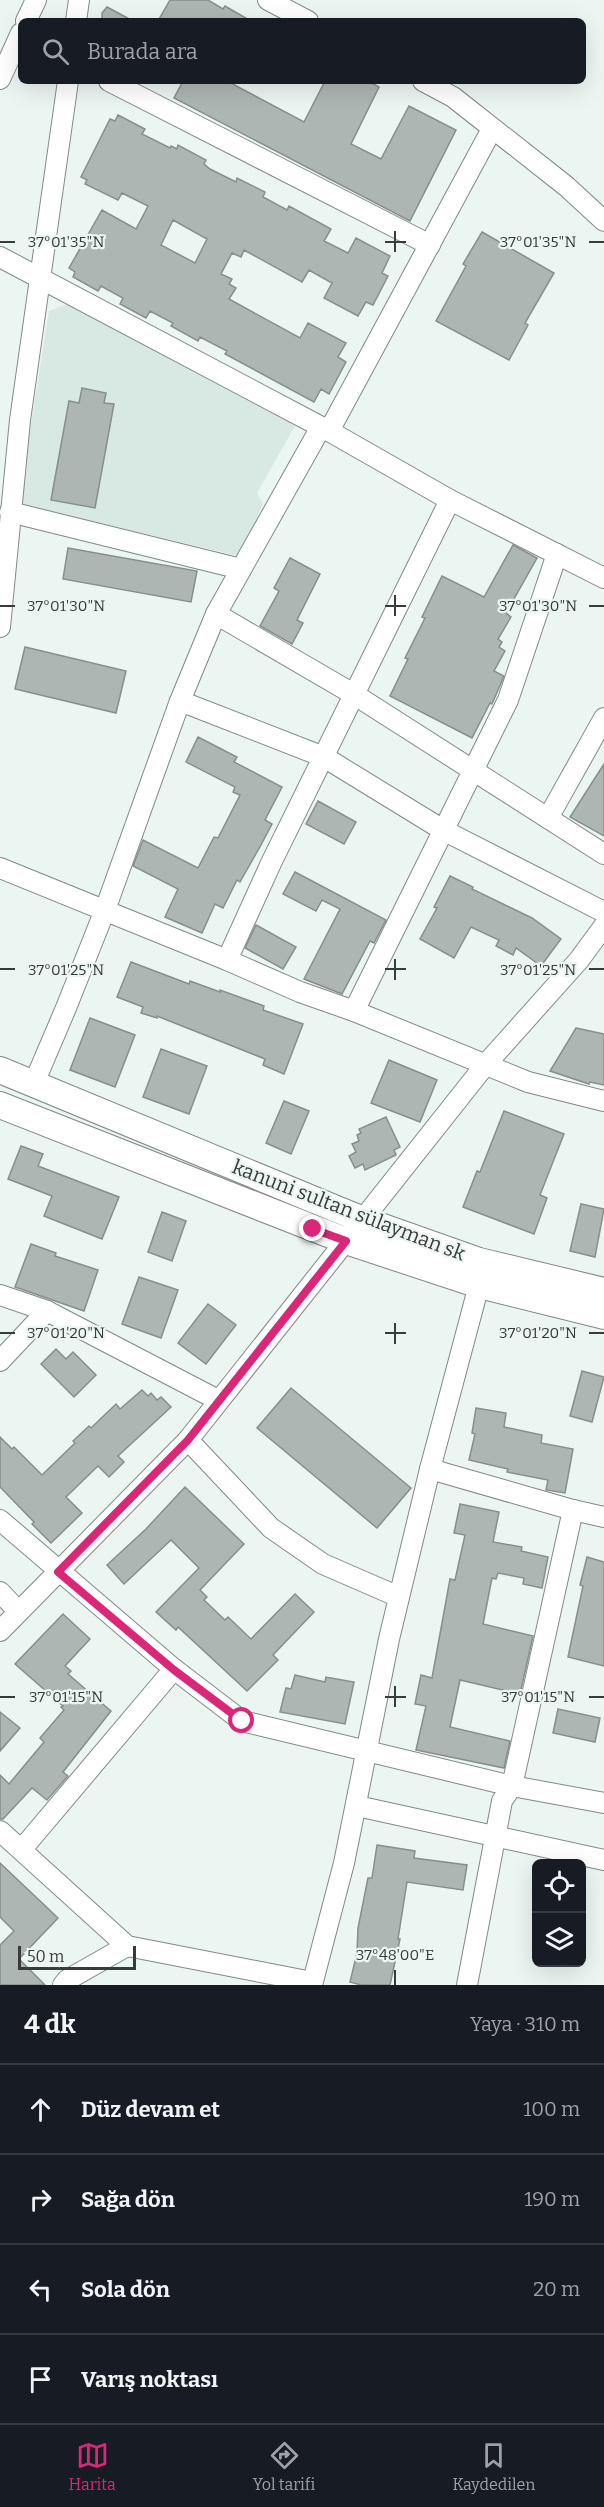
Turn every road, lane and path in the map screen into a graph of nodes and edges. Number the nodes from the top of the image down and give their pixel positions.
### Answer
1 (36, 0) edge
2 (79, 0) edge
3 (268, 0) edge
4 (27, 18) edge
5 (76, 18) edge
6 (302, 18) edge
7 (18, 40) edge
8 (0, 79) edge
9 (68, 84) edge
10 (115, 84) edge
11 (429, 84) edge
12 (492, 129) junction
13 (604, 221) edge
14 (430, 245) junction
15 (0, 257) edge
16 (40, 278) junction
17 (325, 429) junction
18 (450, 500) junction
19 (10, 512) junction
20 (557, 554) junction
21 (241, 569) junction
22 (604, 578) edge
23 (216, 614) junction
24 (0, 627) edge
25 (355, 695) junction
26 (180, 701) junction
27 (604, 718) edge
28 (324, 758) junction
29 (472, 771) junction
30 (548, 818) junction
31 (443, 830) junction
32 (604, 854) edge
33 (0, 868) edge
34 (105, 910) junction
35 (604, 912) edge
36 (604, 927) edge
37 (227, 960) junction
38 (354, 1011) junction
39 (486, 1064) junction
40 (0, 1070) edge
41 (34, 1083) junction
42 (604, 1101) edge
43 (0, 1105) edge
44 (363, 1220) junction
45 (346, 1241) junction
46 (479, 1285) junction
47 (604, 1291) edge
48 (0, 1294) edge
49 (47, 1311) junction
50 (604, 1316) edge
51 (0, 1361) edge
52 (218, 1401) junction
53 (188, 1440) junction
54 (430, 1469) junction
55 (573, 1510) junction
56 (604, 1517) edge
57 (0, 1520) edge
58 (58, 1572) junction
59 (0, 1592) edge
60 (399, 1597) junction
61 (18, 1611) junction
62 (0, 1631) edge
63 (174, 1670) junction
64 (368, 1752) junction
65 (512, 1786) junction
66 (604, 1803) edge
67 (357, 1806) junction
68 (0, 1831) edge
69 (496, 1837) junction
70 (22, 1849) junction
71 (604, 1860) edge
72 (127, 1946) junction
73 (312, 1983) edge
74 (63, 1985) edge
75 (467, 1985) edge

1 - 4 street
2 - 5 street
3 - 6 street
7 - 8 street
9 - 16 street
10 - 14 street
11 - 12 street
12 - 13 street
12 - 14 street
14 - 17 street
15 - 16 street
16 - 17 street
16 - 19 street
17 - 18 street
17 - 21 street
18 - 20 street
18 - 25 street
19 - 21 street
19 - 24 street
20 - 22 street
20 - 29 street
21 - 23 street
23 - 25 street
23 - 26 street
25 - 28 street
25 - 29 street
26 - 28 street
26 - 34 street
27 - 30 street
28 - 31 street
28 - 37 street
29 - 30 street
29 - 31 street
30 - 32 street
31 - 35 street
31 - 38 street
33 - 34 street
34 - 37 street
34 - 41 street
36 - 39 street
37 - 38 street
38 - 39 street
39 - 42 street
39 - 44 street
40 - 41 main road, kanuni sultan sülayman sk
41 - 44 main road, kanuni sultan sülayman sk
43 - 45 main road
44 - 45 street
44 - 47 main road, kanuni sultan sülayman sk
45 - 46 main road
45 - 52 street
46 - 50 main road
46 - 54 street
48 - 49 street
49 - 51 street
49 - 52 street
52 - 53 street
53 - 58 street
53 - 60 street
54 - 55 street
54 - 60 street
55 - 56 street
55 - 65 street
57 - 58 street
58 - 61 street
58 - 63 street
59 - 61 street
60 - 64 street
61 - 62 street
63 - 64 street
63 - 70 street
64 - 65 street
64 - 67 street
65 - 66 street
65 - 69 street
67 - 69 street
67 - 73 street
68 - 70 street
69 - 71 street
69 - 75 street
70 - 72 street
72 - 73 street
72 - 74 street

